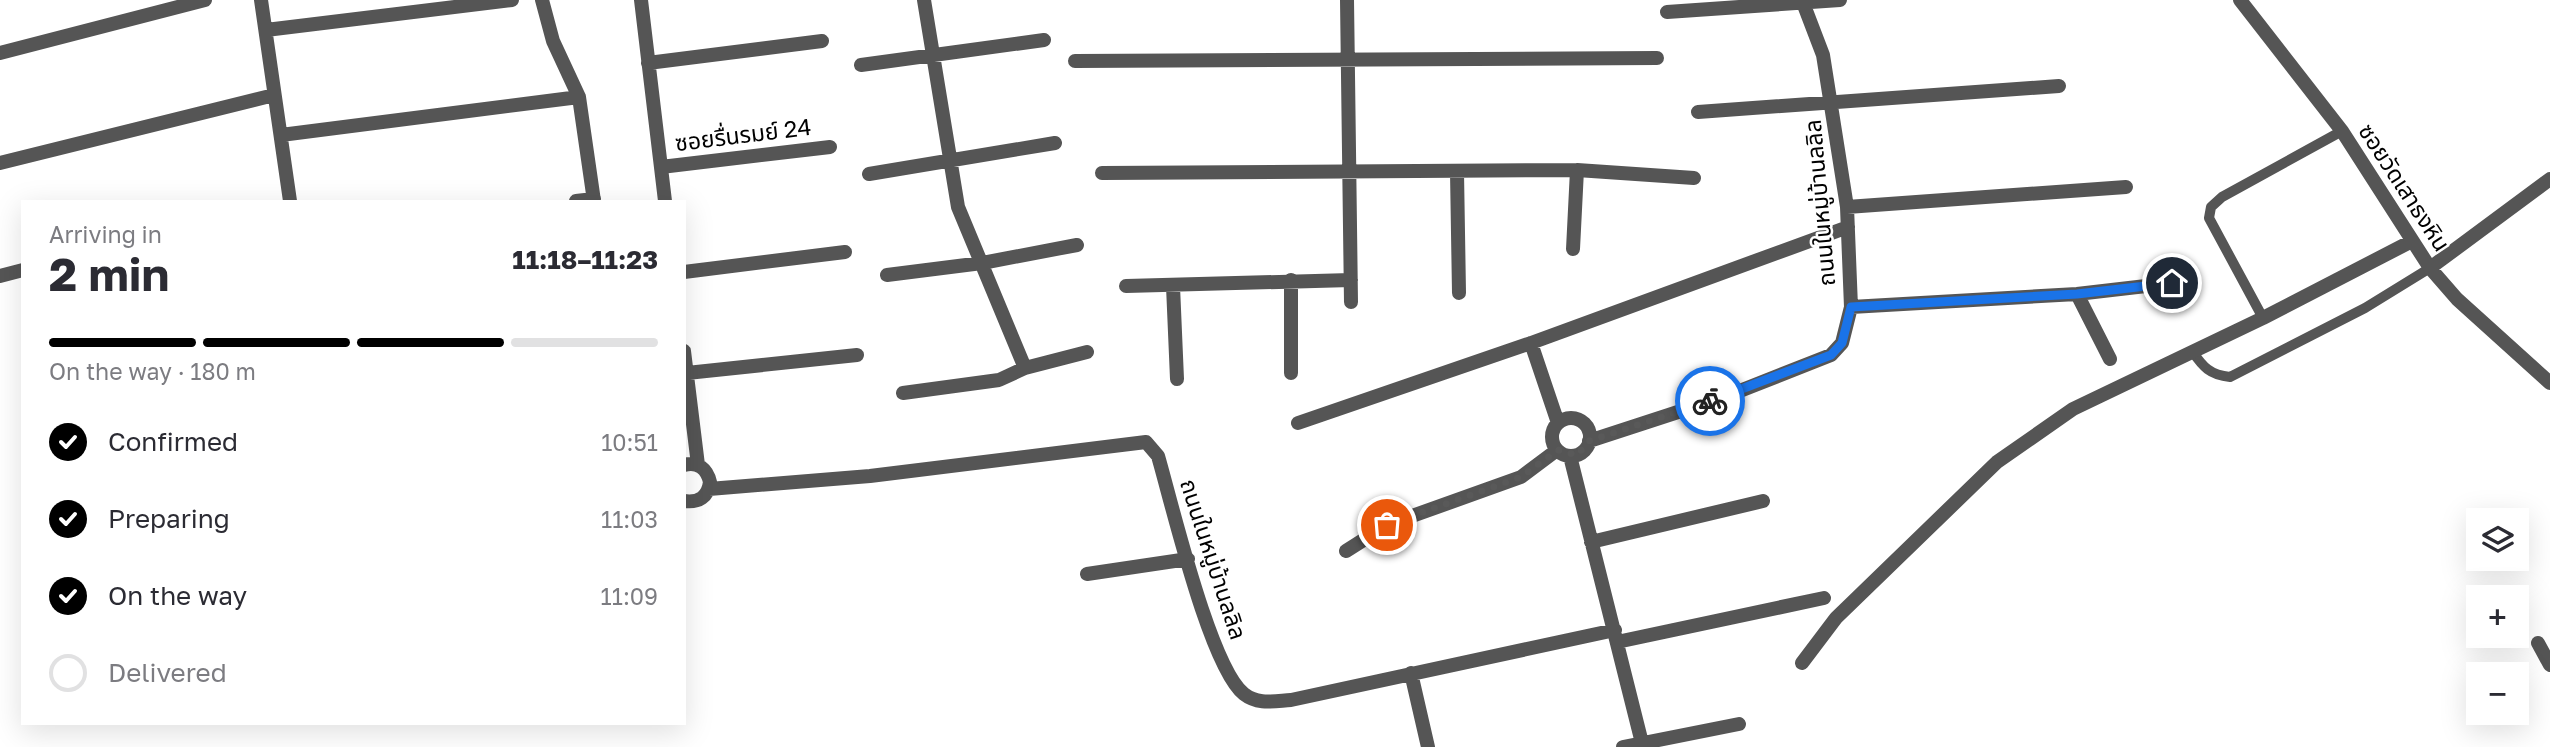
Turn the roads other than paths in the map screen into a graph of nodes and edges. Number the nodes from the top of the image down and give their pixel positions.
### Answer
1 (205, 0) edge
2 (261, 0) edge
3 (512, 0) edge
4 (542, 0) edge
5 (641, 0) edge
6 (924, 0) edge
7 (1347, 0) edge
8 (1840, 0) edge
9 (2240, 0) edge
10 (1802, 1) edge
11 (1667, 12) dead end
12 (266, 30) junction
13 (1044, 40) dead end
14 (822, 41) dead end
15 (0, 54) edge
16 (933, 54) junction
17 (1657, 58) dead end
18 (1347, 59) junction
19 (1075, 61) dead end
20 (648, 62) junction
21 (860, 65) dead end
22 (2059, 86) dead end
23 (274, 95) junction
24 (579, 97) junction
25 (1833, 102) junction
26 (1698, 112) dead end
27 (2342, 131) junction
28 (281, 135) junction
29 (1055, 143) dead end
30 (830, 147) dead end
31 (0, 163) edge
32 (948, 163) junction
33 (661, 167) junction
34 (1577, 170) junction
35 (1457, 172) junction
36 (1102, 173) dead end
37 (1349, 173) junction
38 (869, 174) dead end
39 (1694, 178) dead end
40 (2550, 179) edge
41 (2126, 187) dead end
42 (290, 200) edge
43 (594, 200) edge
44 (665, 200) edge
45 (1847, 207) junction
46 (1848, 227) junction
47 (2412, 241) junction
48 (1077, 245) dead end
49 (1573, 249) dead end
50 (845, 251) dead end
51 (982, 263) junction
52 (2430, 268) junction
53 (21, 271) edge
54 (686, 272) edge
55 (887, 275) dead end
56 (0, 276) edge
57 (1351, 279) junction
58 (1291, 280) junction
59 (2172, 283) dead end
60 (1126, 286) dead end
61 (1172, 286) junction
62 (1459, 293) dead end
63 (2077, 294) junction
64 (1351, 302) dead end
65 (1851, 307) junction
66 (2263, 318) junction
67 (1531, 343) junction
68 (2192, 351) junction
69 (1087, 352) dead end
70 (857, 355) dead end
71 (2110, 359) dead end
72 (686, 366) edge
73 (1026, 368) junction
74 (687, 373) junction
75 (1291, 373) dead end
76 (1177, 379) dead end
77 (2550, 383) edge
78 (903, 393) dead end
79 (687, 396) edge
80 (1298, 423) dead end
81 (1558, 423) junction
82 (1589, 441) junction
83 (1564, 453) junction
84 (691, 465) edge
85 (709, 489) junction
86 (686, 501) edge
87 (1763, 501) dead end
88 (1591, 542) junction
89 (1346, 551) dead end
90 (1188, 559) junction
91 (1087, 575) dead end
92 (1824, 598) dead end
93 (1616, 636) junction
94 (2538, 643) dead end
95 (1802, 663) dead end
96 (2550, 665) edge
97 (1411, 673) junction
98 (1739, 724) dead end
99 (1642, 743) junction
100 (1428, 747) edge
101 (1623, 747) edge

1 - 15 street
2 - 12 street
3 - 12 street
4 - 24 street
5 - 20 street
6 - 16 street
7 - 18 street
8 - 10 street
9 - 27 street, ซอยวัดเสาธงหิน
10 - 11 street
10 - 25 street, ถนนในหมู่บ้านลลิล
12 - 23 street
13 - 16 street
14 - 20 street
16 - 21 street
16 - 32 street
17 - 18 street
18 - 19 street
18 - 37 street
20 - 33 street
22 - 25 street
23 - 28 street
23 - 31 street
24 - 28 street
24 - 43 street
25 - 26 street
25 - 45 street, ถนนในหมู่บ้านลลิล
27 - 47 street, ซอยวัดเสาธงหิน
27 - 66 lane
28 - 42 street
29 - 32 street
30 - 33 street, ซอยรื่นรมย์ 24
32 - 38 street
32 - 51 street
33 - 44 street
34 - 35 street
34 - 39 street
34 - 49 street
35 - 37 street
35 - 62 street
36 - 37 street
37 - 57 street
40 - 52 street
41 - 45 street
45 - 46 street, ถนนในหมู่บ้านลลิล
46 - 65 street, ถนนในหมู่บ้านลลิล
46 - 67 street
47 - 52 street, ซอยวัดเสาธงหิน
47 - 66 street
48 - 51 street
50 - 54 street
51 - 55 street
51 - 73 street
52 - 68 lane
52 - 77 street, ซอยวัดเสาธงหิน
53 - 56 street
57 - 58 street
57 - 64 street
58 - 61 street
58 - 75 street
59 - 63 street
60 - 61 street
61 - 76 street
63 - 65 street
63 - 71 street
65 - 82 street, ถนนในหมู่บ้านลลิล
66 - 68 street
67 - 80 street
67 - 81 street
68 - 95 street
69 - 73 street
70 - 74 street
72 - 74 street
73 - 78 street
74 - 79 street
79 - 84 street
81 - 82 street
81 - 83 street
82 - 83 street, ถนนในหมู่บ้านลลิล
83 - 88 street
83 - 89 street, ถนนในหมู่บ้านลลิล
84 - 85 street
85 - 86 street
85 - 90 street, ถนนในหมู่บ้านลลิล
87 - 88 street
88 - 93 street
90 - 91 street
90 - 97 street, ถนนในหมู่บ้านลลิล
92 - 93 street, ถนนในหมู่บ้านลลิล
93 - 97 street, ถนนในหมู่บ้านลลิล
93 - 99 street
94 - 96 street
97 - 100 street
98 - 99 street
99 - 101 street

